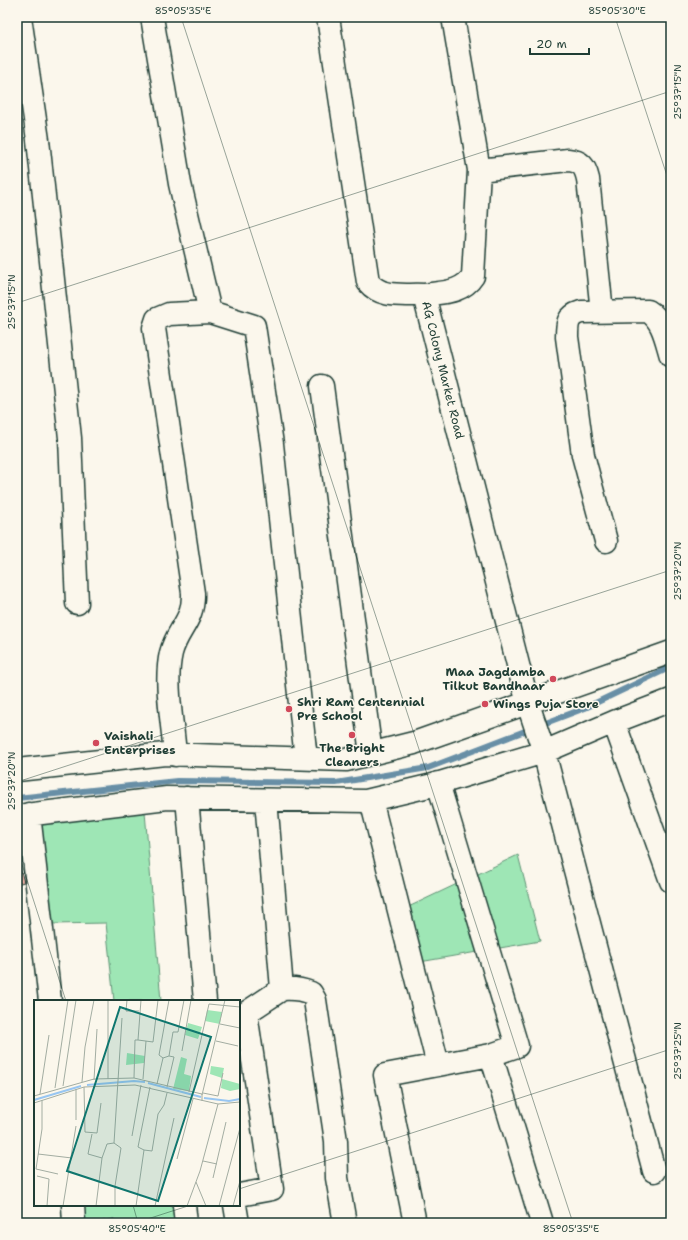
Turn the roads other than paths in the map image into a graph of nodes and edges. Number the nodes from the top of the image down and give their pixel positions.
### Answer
1 (20, 17) edge
2 (152, 17) edge
3 (328, 17) edge
4 (453, 17) edge
5 (479, 170) junction
6 (424, 295) junction
7 (210, 312) junction
8 (602, 312) junction
9 (663, 314) edge
10 (671, 356) edge
11 (322, 386) dead end
12 (606, 541) dead end
13 (77, 603) dead end
14 (671, 652) edge
15 (671, 700) edge
16 (530, 710) junction
17 (614, 722) junction
18 (542, 748) junction
19 (371, 754) junction
20 (175, 755) junction
21 (306, 759) junction
22 (17, 770) edge
23 (438, 783) junction
24 (187, 798) junction
25 (266, 800) junction
26 (371, 800) junction
27 (23, 815) edge
28 (671, 881) edge
29 (282, 989) junction
30 (50, 1000) edge
31 (204, 1000) edge
32 (242, 1013) edge
33 (491, 1054) junction
34 (438, 1065) junction
35 (654, 1171) dead end
36 (240, 1196) edge
37 (73, 1206) edge
38 (184, 1206) edge
39 (235, 1206) edge
40 (74, 1223) edge
41 (186, 1223) edge
42 (238, 1223) edge
43 (345, 1223) edge
44 (415, 1223) edge
45 (542, 1223) edge

1 - 13 street
2 - 7 street
3 - 6 street
4 - 5 street, AG Colony Market Road
5 - 6 street, AG Colony Market Road
5 - 8 street
6 - 16 street, AG Colony Market Road
7 - 20 street
7 - 21 street
8 - 9 street
8 - 12 street
9 - 10 street
11 - 19 street
14 - 16 street
15 - 17 street
16 - 18 street, AG Colony Market Road
16 - 19 street
17 - 18 street
17 - 28 street
18 - 23 street
18 - 35 street, AG Colony Market Road
19 - 21 street
20 - 21 street
20 - 22 street
23 - 26 street
23 - 33 street
24 - 25 street
24 - 27 street
24 - 31 street
25 - 26 street
25 - 29 street
26 - 34 street
27 - 30 street
29 - 32 street
29 - 43 street
32 - 36 street
33 - 34 street
33 - 45 street
34 - 44 street
37 - 40 street
38 - 41 street
39 - 42 street

